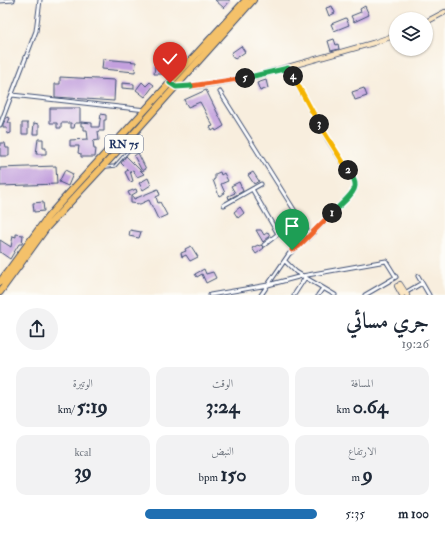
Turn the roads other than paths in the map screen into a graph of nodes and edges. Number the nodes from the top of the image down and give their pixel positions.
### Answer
1 (12, 0) edge
2 (40, 0) edge
3 (246, 0) edge
4 (253, 0) edge
5 (0, 1) edge
6 (445, 12) edge
7 (433, 18) edge
8 (389, 37) edge
9 (288, 68) junction
10 (173, 85) junction
11 (220, 92) dead end
12 (12, 94) junction
13 (146, 110) junction
14 (0, 125) edge
15 (262, 184) dead end
16 (252, 189) junction
17 (224, 205) dead end
18 (278, 234) junction
19 (310, 235) junction
20 (301, 242) dead end
21 (264, 246) dead end
22 (285, 261) junction
23 (418, 276) dead end
24 (304, 277) junction
25 (0, 282) edge
26 (422, 283) junction
27 (268, 284) junction
28 (398, 285) dead end
29 (323, 288) junction
30 (0, 292) edge
31 (405, 294) edge
32 (210, 295) edge
33 (261, 295) edge
34 (294, 295) edge
35 (318, 295) edge
36 (335, 295) edge
37 (365, 295) edge
38 (429, 295) edge

1 - 5 street
2 - 12 street
3 - 10 highway, RN 75
4 - 10 highway, RN 75
6 - 7 street
8 - 9 street
9 - 10 street
9 - 19 street
10 - 13 highway, RN 75
10 - 30 highway, RN 75
11 - 19 street
12 - 13 street
12 - 14 street
13 - 25 highway, RN 75
15 - 16 street
16 - 17 street
16 - 18 street
18 - 20 street
18 - 21 street
19 - 22 street
22 - 24 street
22 - 27 street
23 - 26 street
24 - 27 street
24 - 29 street
24 - 34 street
24 - 37 street
26 - 31 street
26 - 38 street
27 - 32 street
27 - 33 street
28 - 31 street
29 - 35 street
29 - 36 street

